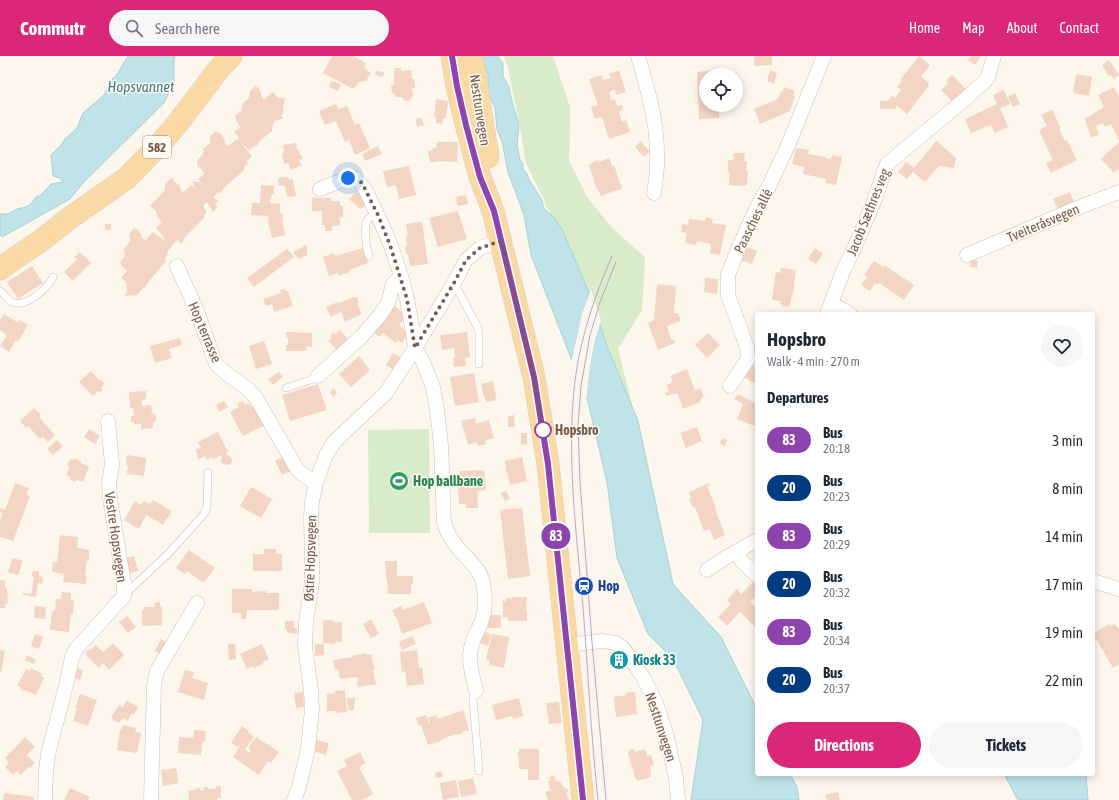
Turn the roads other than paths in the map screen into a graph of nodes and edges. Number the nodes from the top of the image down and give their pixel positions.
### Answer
1 (231, 56) edge
2 (452, 56) edge
3 (472, 56) edge
4 (638, 56) edge
5 (824, 56) edge
6 (994, 56) edge
7 (320, 189) dead end
8 (1119, 192) edge
9 (654, 193) dead end
10 (494, 211) junction
11 (378, 215) junction
12 (67, 220) junction
13 (501, 241) junction
14 (0, 252) edge
15 (967, 255) dead end
16 (369, 256) dead end
17 (177, 266) dead end
18 (0, 269) edge
19 (400, 276) junction
20 (53, 277) dead end
21 (454, 283) junction
22 (0, 291) edge
23 (829, 309) edge
24 (842, 312) edge
25 (415, 348) junction
26 (479, 364) dead end
27 (318, 376) joint
28 (730, 386) dead end
29 (286, 388) dead end
30 (108, 421) dead end
31 (208, 473) dead end
32 (316, 483) junction
33 (755, 541) edge
34 (740, 551) junction
35 (707, 570) dead end
36 (755, 574) edge
37 (1095, 582) edge
38 (1119, 589) edge
39 (124, 596) junction
40 (196, 603) dead end
41 (566, 645) junction
42 (476, 691) joint
43 (479, 771) dead end
44 (45, 800) edge
45 (151, 800) edge
46 (294, 800) edge
47 (584, 800) edge
48 (678, 800) edge

1 - 12 main road, 582
2 - 10 main road, Nesttunvegen
3 - 10 main road, Nesttunvegen
4 - 9 street
5 - 28 street, Paasches allé
6 - 23 street, Jacob Sæthres veg
7 - 11 street
8 - 15 street, Tveiteråsvegen
10 - 13 main road, Nesttunvegen
11 - 16 lane
11 - 19 street
12 - 14 main road, 582
12 - 18 main road, 582
13 - 21 street, Østre Hopsvegen
13 - 41 main road, Nesttunvegen
17 - 32 street, Hop terrasse
19 - 25 street
19 - 27 street
20 - 22 lane
21 - 25 street, Østre Hopsvegen
21 - 26 lane
23 - 24 street
25 - 32 street, Østre Hopsvegen
25 - 42 street
27 - 29 lane
30 - 39 street, Vestre Hopsvegen
31 - 39 lane
32 - 46 street, Østre Hopsvegen
33 - 34 street
34 - 35 street
34 - 36 street
37 - 38 street
39 - 44 street, Vestre Hopsvegen
40 - 45 street
41 - 47 main road, Nesttunvegen
41 - 48 street, Nesttunvegen
42 - 43 lane

